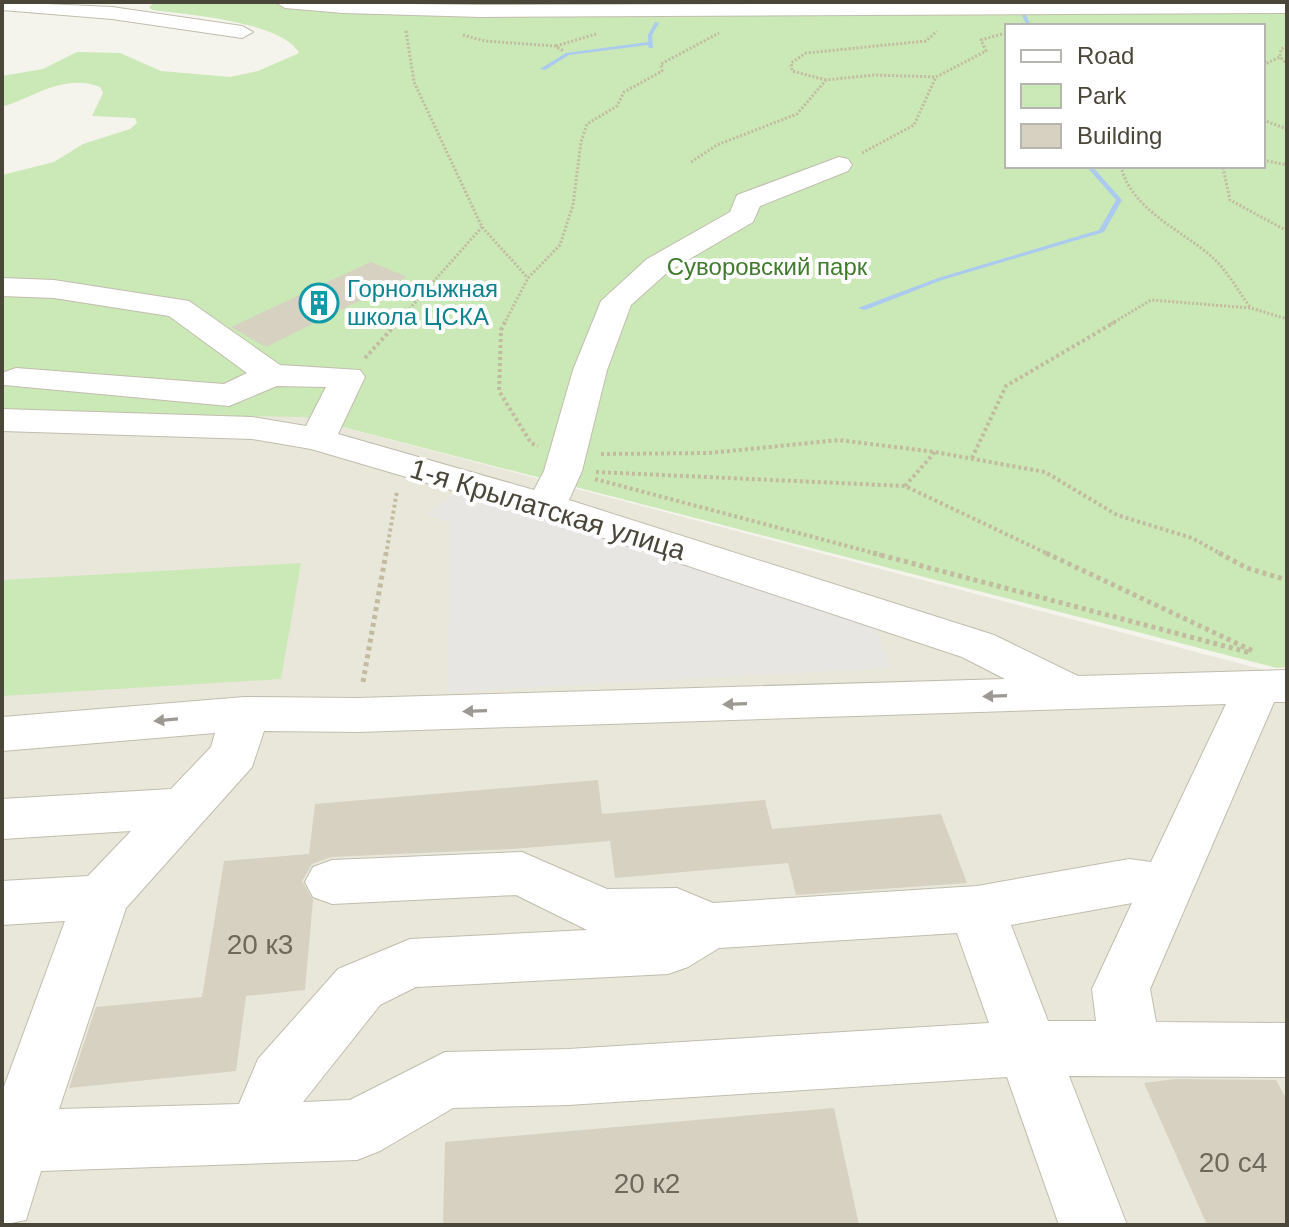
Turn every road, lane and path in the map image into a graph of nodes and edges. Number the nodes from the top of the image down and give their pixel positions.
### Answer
1 (285, 2) edge
2 (1287, 7) edge
3 (6, 14) edge
4 (729, 28) dead end
5 (937, 31) dead end
6 (242, 32) dead end
7 (460, 33) dead end
8 (1005, 34) edge
9 (405, 39) dead end
10 (1287, 46) edge
11 (564, 51) dead end
12 (1280, 57) junction
13 (1265, 64) edge
14 (1287, 64) edge
15 (936, 77) junction
16 (826, 80) junction
17 (1265, 121) edge
18 (1287, 129) edge
19 (1265, 160) edge
20 (691, 162) dead end
21 (839, 165) joint
22 (1287, 165) edge
23 (1121, 168) edge
24 (1223, 168) edge
25 (482, 227) junction
26 (1287, 231) edge
27 (528, 278) junction
28 (2, 287) edge
29 (1251, 308) junction
30 (1287, 319) edge
31 (272, 375) junction
32 (348, 377) junction
33 (16, 378) dead end
34 (2, 420) edge
35 (316, 439) junction
36 (935, 452) junction
37 (972, 458) junction
38 (402, 463) junction
39 (564, 465) junction
40 (905, 486) junction
41 (546, 506) junction
42 (1287, 580) edge
43 (1272, 687) edge
44 (1073, 693) junction
45 (244, 714) junction
46 (357, 715) junction
47 (2, 734) edge
48 (184, 808) junction
49 (2, 819) edge
50 (332, 882) dead end
51 (1168, 886) junction
52 (102, 897) junction
53 (2, 903) edge
54 (977, 909) junction
55 (709, 926) junction
56 (1031, 1048) junction
57 (1287, 1050) edge
58 (1131, 1051) junction
59 (259, 1133) junction
60 (9, 1169) edge
61 (1093, 1225) edge

1 - 2 street
3 - 6 street
4 - 27 path
5 - 16 path
7 - 11 path
8 - 15 path
9 - 25 path
10 - 12 path
12 - 13 path
12 - 14 path
15 - 16 path
15 - 21 path
16 - 20 path
17 - 18 path
19 - 22 path
21 - 39 street
23 - 29 path
24 - 26 path
25 - 27 path
25 - 32 path
27 - 39 path
28 - 31 street
29 - 30 path
29 - 37 path
31 - 32 street
31 - 33 street
32 - 35 street
34 - 35 street, 1-я Крылатская улица
35 - 38 street, 1-я Крылатская улица
36 - 37 path
36 - 39 path
36 - 40 path
37 - 42 path
38 - 41 street, 1-я Крылатская улица
38 - 46 path
39 - 40 path
39 - 40 path
39 - 41 street
41 - 44 street, 1-я Крылатская улица
43 - 44 street
43 - 51 street
44 -> 46 street
45 - 46 street
45 -> 47 street
45 - 48 street
48 - 49 street
48 - 52 street
50 - 55 street
51 - 54 street
51 - 58 street
52 - 53 street
52 - 60 street
54 - 55 street
54 - 56 street
55 - 59 street
56 - 58 street
56 - 59 street
56 - 61 street
57 - 58 street
59 - 60 street

